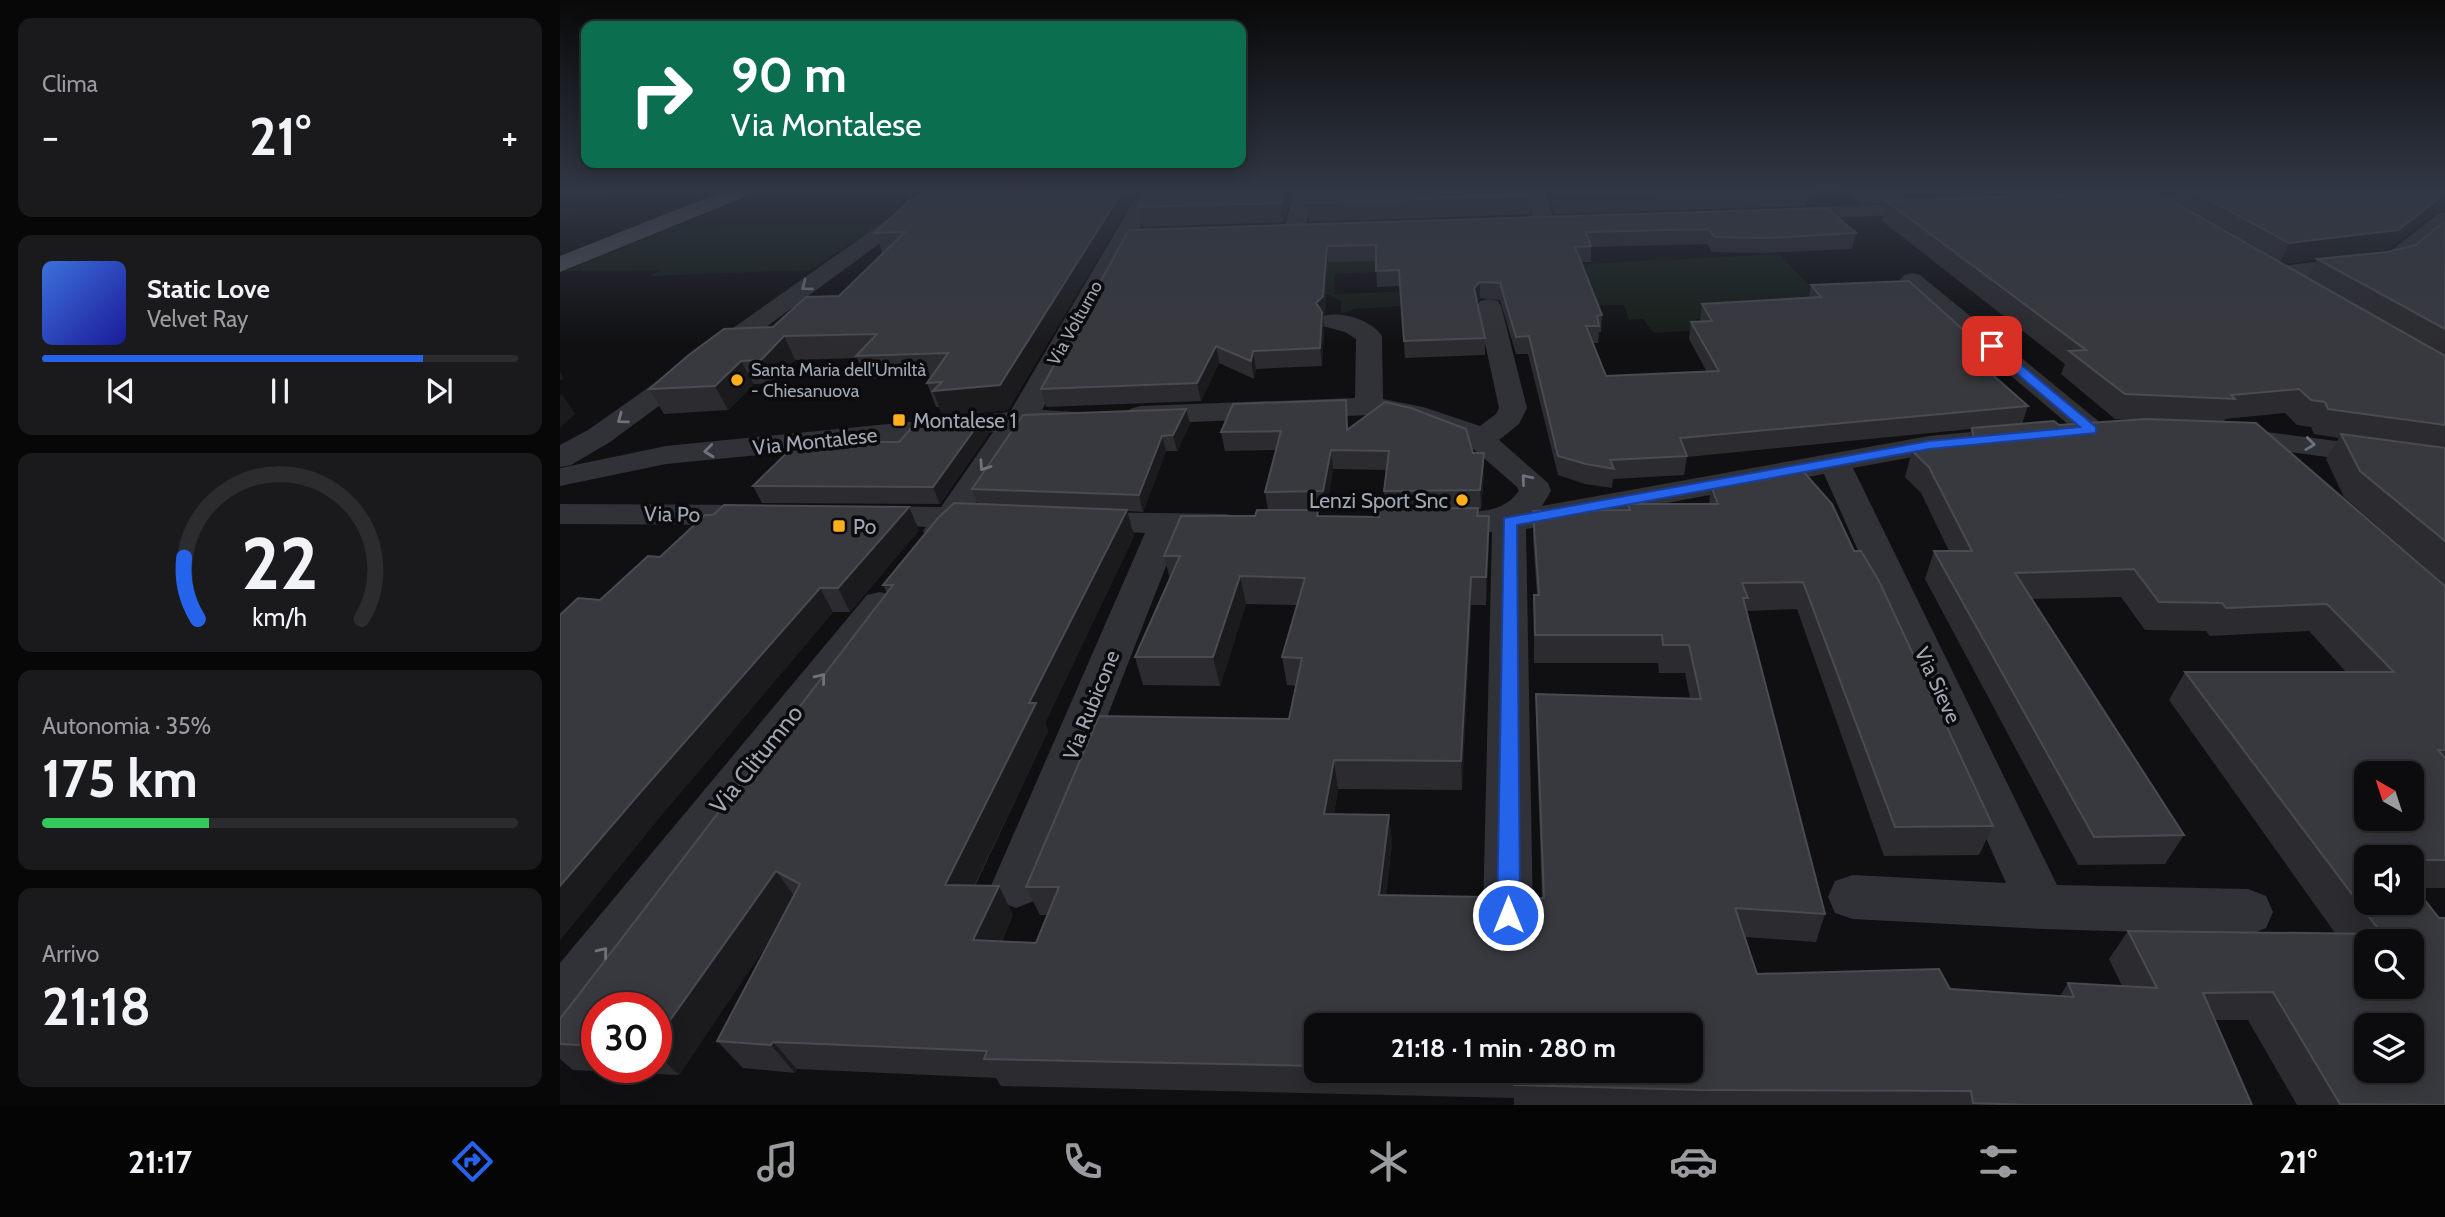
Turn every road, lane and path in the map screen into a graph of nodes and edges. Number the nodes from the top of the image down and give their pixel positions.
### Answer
1 (584, 242) edge
2 (618, 242) edge
3 (870, 242) edge
4 (1119, 242) edge
5 (2416, 242) edge
6 (560, 251) edge
7 (2249, 260) edge
8 (560, 265) edge
9 (2273, 274) junction
10 (1912, 280) edge
11 (2308, 294) edge
12 (1489, 306) dead end
13 (1332, 321) dead end
14 (1371, 406) junction
15 (1021, 420) junction
16 (2198, 434) edge
17 (2252, 437) junction
18 (1481, 439) junction
19 (1835, 463) junction
20 (2439, 470) edge
21 (560, 475) edge
22 (2300, 480) edge
23 (560, 514) edge
24 (790, 515) edge
25 (831, 516) edge
26 (956, 517) junction
27 (1012, 519) edge
28 (1514, 520) junction
29 (1054, 521) edge
30 (1412, 522) edge
31 (1261, 524) edge
32 (1165, 525) junction
33 (1016, 886) dead end
34 (1853, 897) dead end
35 (2042, 907) junction
36 (2248, 912) dead end
37 (1508, 915) edge
38 (560, 1005) edge

1 - 6 main road
2 - 8 main road
3 -> 21 street
4 - 15 street, Via Volturno
5 - 9 street
7 - 9 street
9 - 11 street
10 - 19 street
12 - 18 street
13 - 14 street
14 - 15 street, Via Montalese
14 - 18 street, Via Montalese
15 -> 21 street, Via Montalese
15 -> 26 street, Via Volturno
16 - 17 street
17 -> 20 street
17 - 22 street
28 -> 18 street, Via Montalese
19 - 28 street
19 - 35 street, Via Sieve
23 - 24 street, Via Po
25 - 26 street
26 - 27 street
38 -> 26 street, Via Clitumno
28 - 30 street
28 - 37 street
29 - 32 street
31 - 32 street
32 - 33 street, Via Rubicone
34 - 35 street
35 - 36 street

